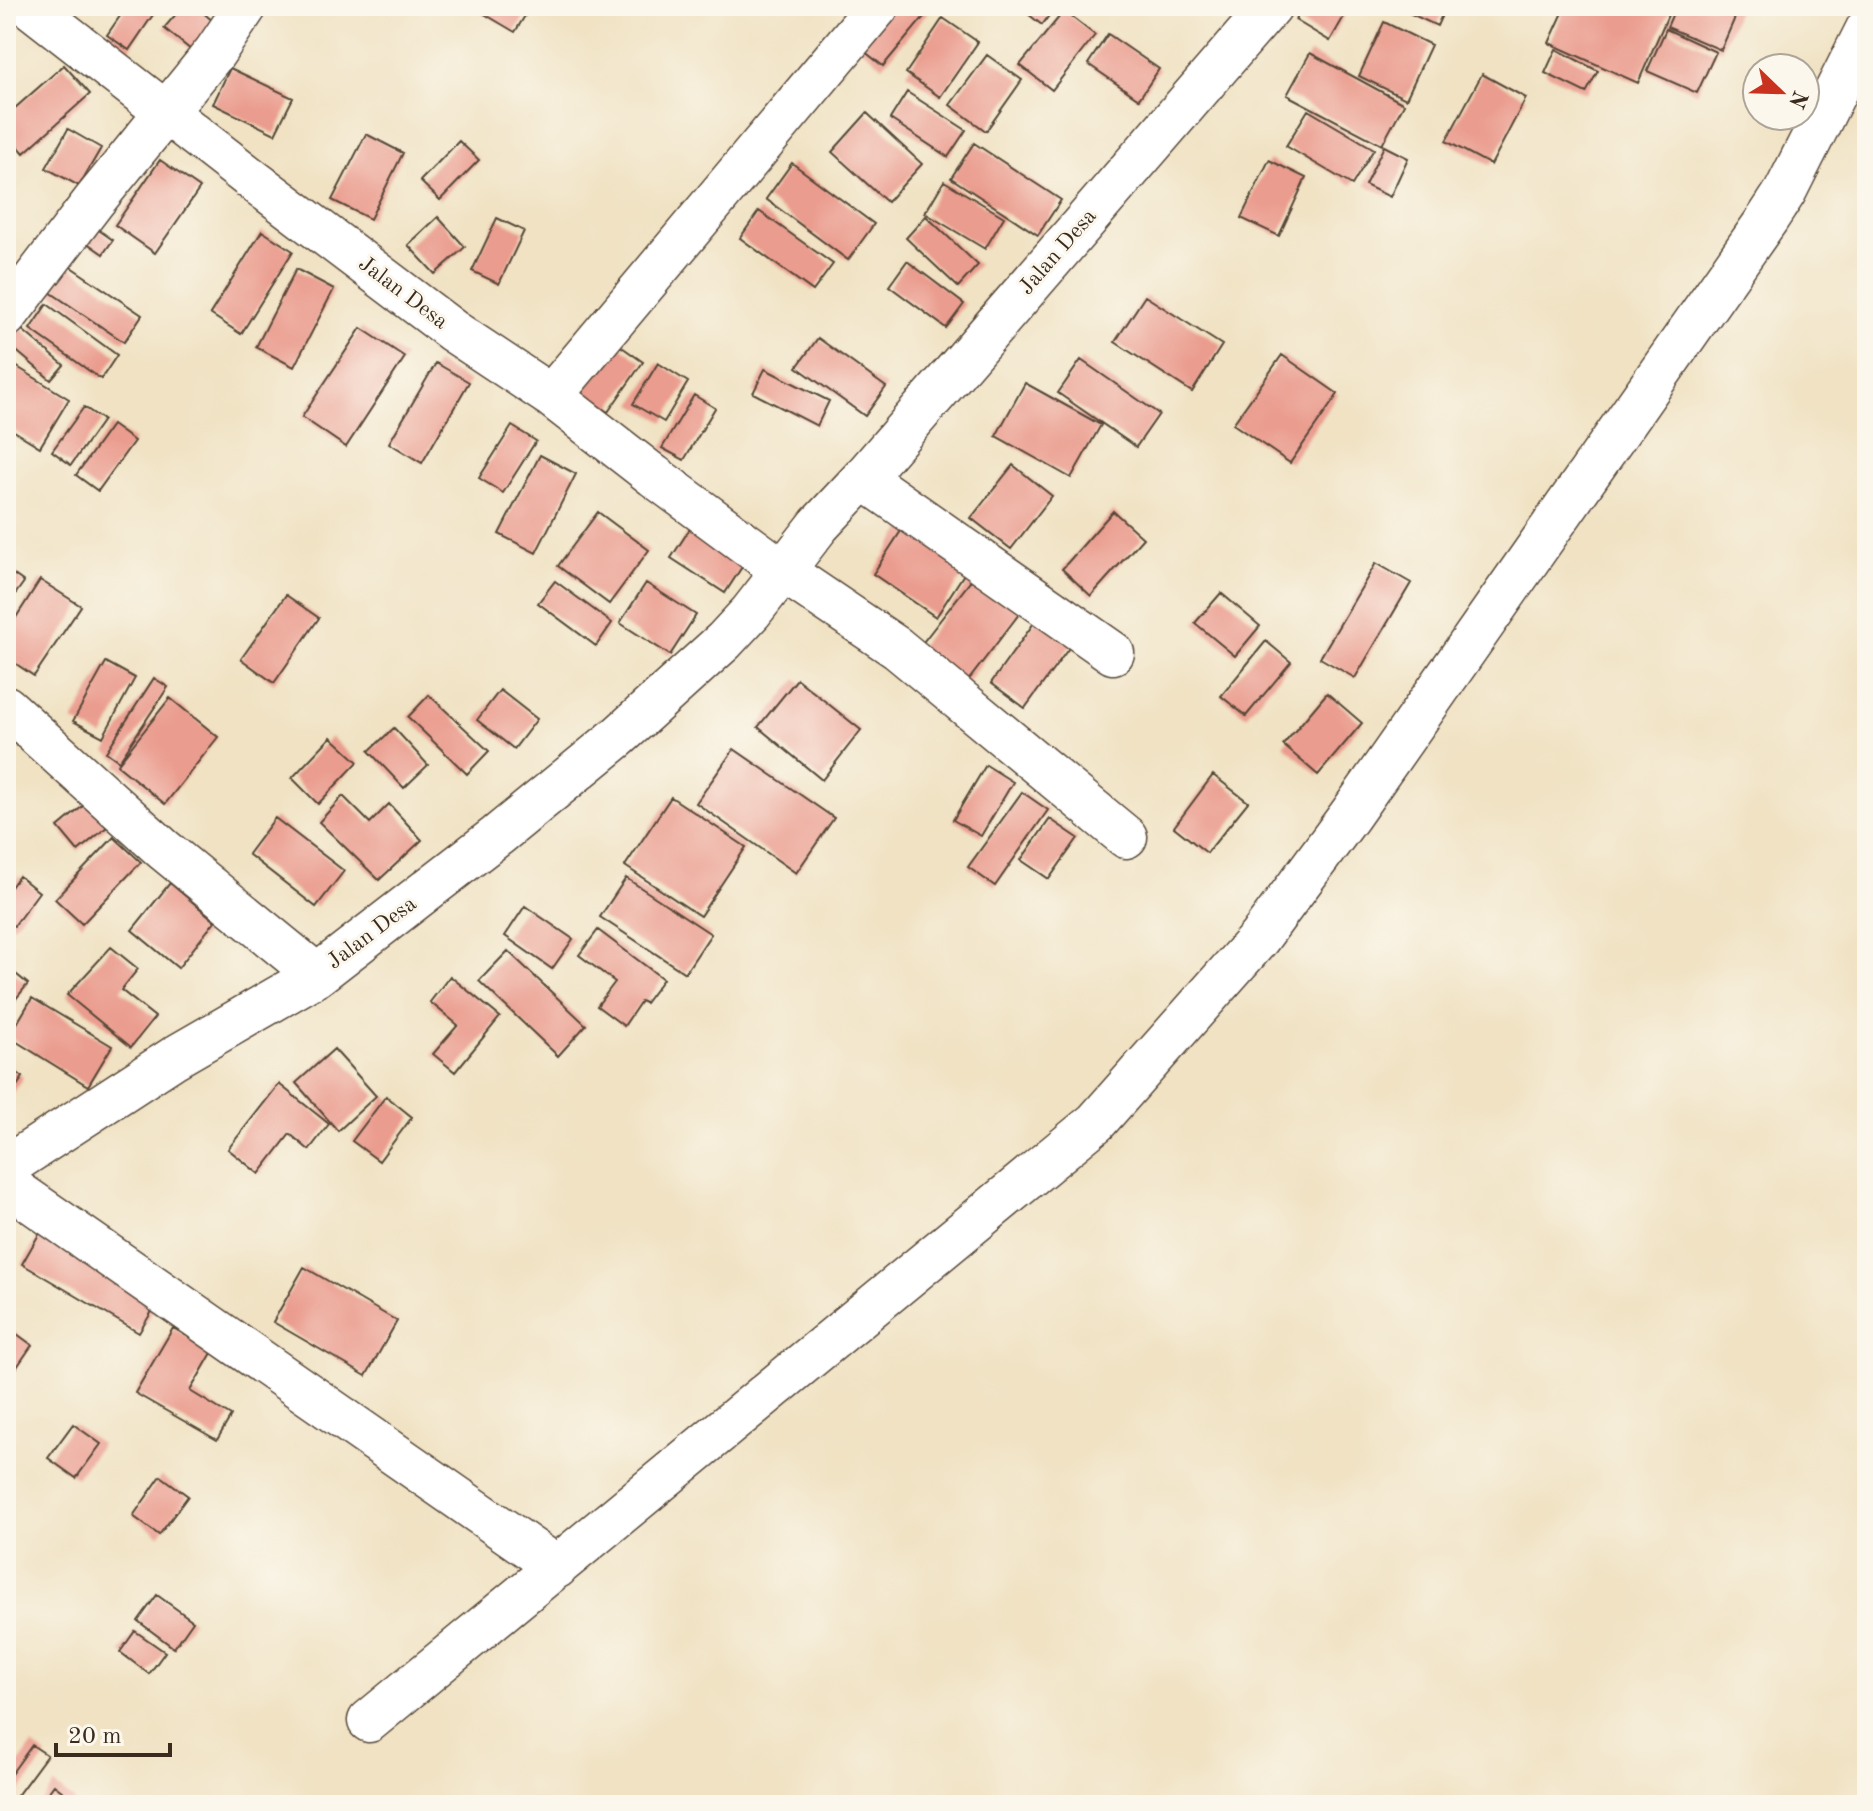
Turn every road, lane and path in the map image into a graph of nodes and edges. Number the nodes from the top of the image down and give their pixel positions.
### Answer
1 (29, 6) edge
2 (246, 6) edge
3 (878, 6) edge
4 (1271, 6) edge
5 (1867, 29) edge
6 (167, 113) junction
7 (6, 316) edge
8 (551, 396) junction
9 (863, 478) junction
10 (806, 586) junction
11 (1113, 653) dead end
12 (6, 707) edge
13 (1126, 837) dead end
14 (317, 975) junction
15 (6, 1167) edge
16 (6, 1184) edge
17 (557, 1567) junction
18 (369, 1721) dead end

1 - 6 street, Jalan Desa
2 - 6 street
3 - 8 street
4 - 9 street, Jalan Desa
5 - 17 street
6 - 7 street
6 - 8 street, Jalan Desa
8 - 10 street, Jalan Desa
9 - 10 street, Jalan Desa
9 - 11 street
10 - 13 street
10 - 14 street, Jalan Desa
12 - 14 street, Jalan Desa
14 - 15 street, Jalan Desa
16 - 17 street
17 - 18 street

